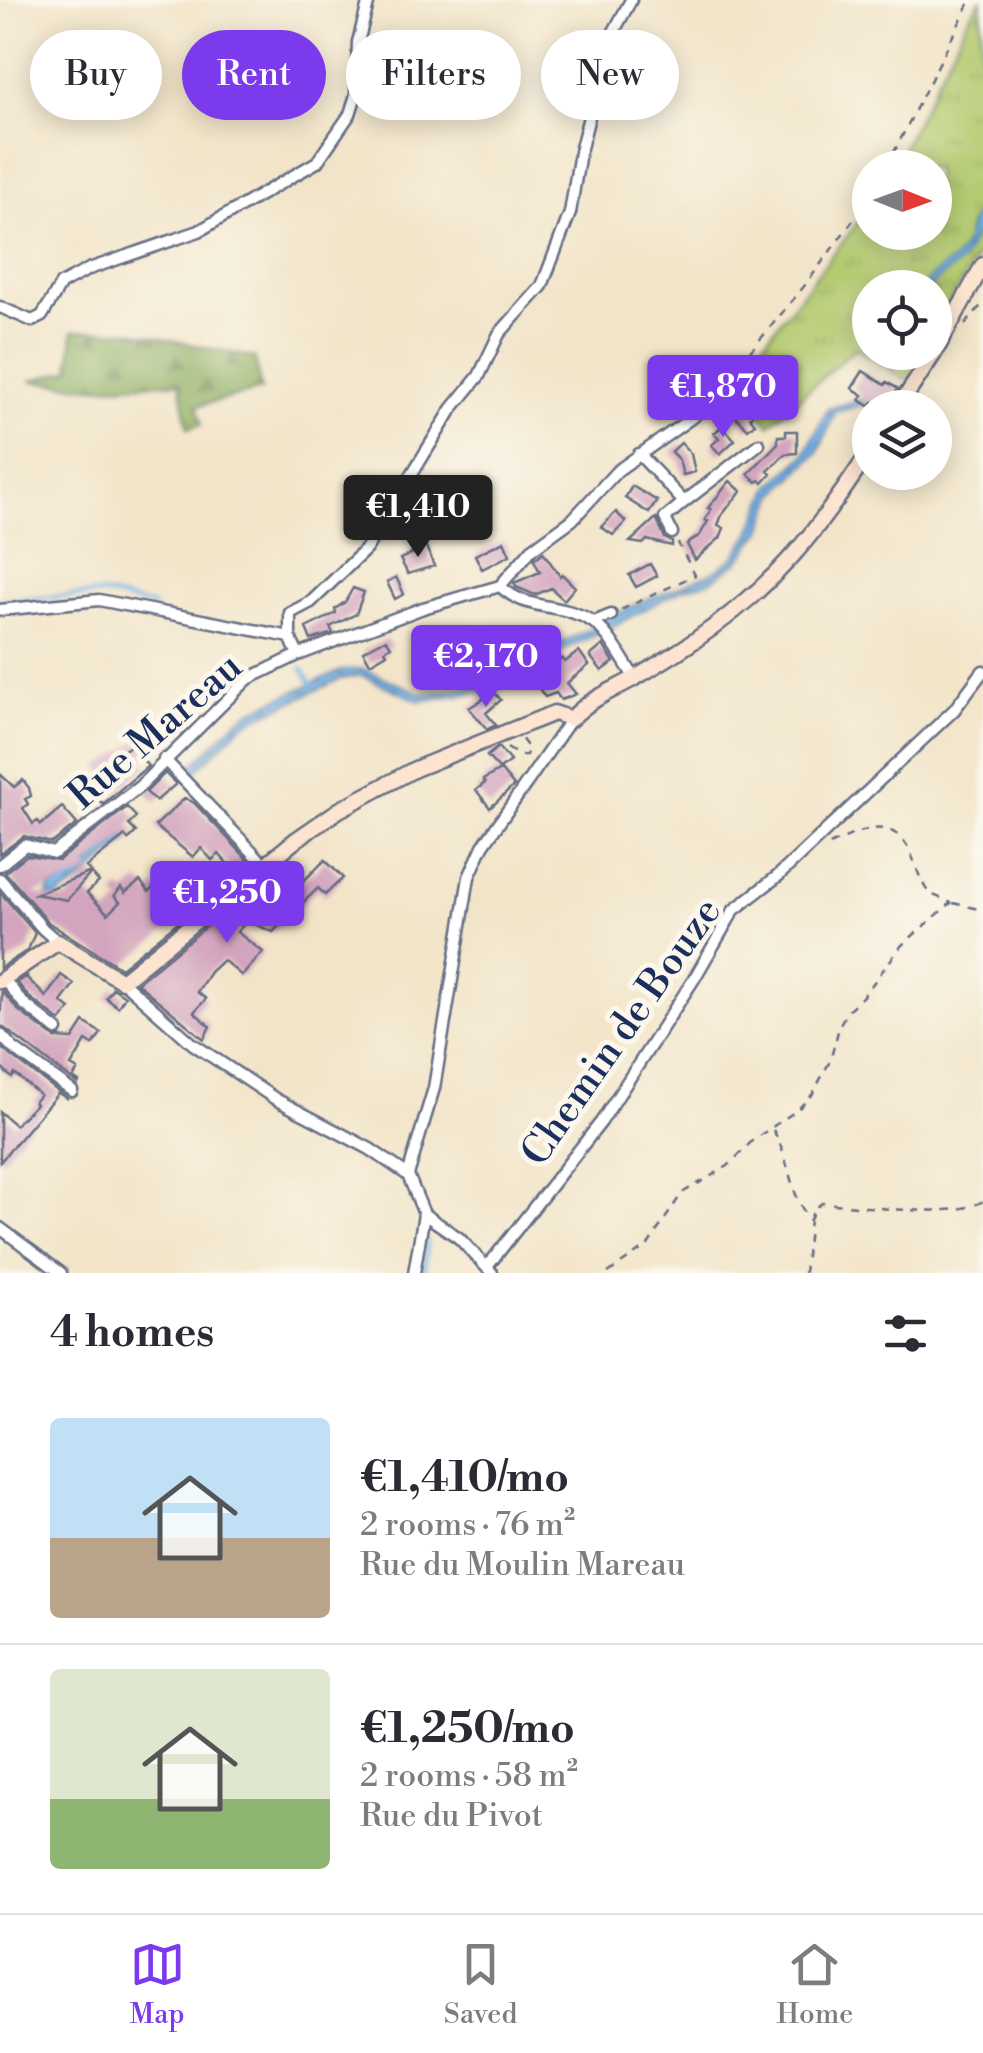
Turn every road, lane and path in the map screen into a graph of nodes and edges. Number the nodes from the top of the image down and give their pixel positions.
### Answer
1 (369, 0) edge
2 (631, 0) edge
3 (972, 0) edge
4 (895, 150) edge
5 (852, 221) edge
6 (983, 264) edge
7 (0, 307) edge
8 (952, 321) edge
9 (721, 386) joint
10 (760, 444) dead end
11 (639, 454) junction
12 (852, 477) edge
13 (684, 502) junction
14 (672, 533) joint
15 (500, 586) junction
16 (0, 610) edge
17 (611, 615) joint
18 (598, 626) junction
19 (290, 638) junction
20 (298, 655) junction
21 (983, 671) edge
22 (635, 678) junction
23 (572, 720) junction
24 (512, 729) junction
25 (496, 735) junction
26 (164, 759) junction
27 (792, 862) junction
28 (0, 865) edge
29 (265, 865) junction
30 (0, 879) edge
31 (951, 903) junction
32 (983, 910) edge
33 (58, 942) junction
34 (2, 980) edge
35 (122, 980) junction
36 (57, 1030) dead end
37 (0, 1034) edge
38 (72, 1091) dead end
39 (772, 1129) junction
40 (408, 1174) junction
41 (983, 1202) edge
42 (424, 1214) junction
43 (810, 1220) junction
44 (0, 1228) edge
45 (490, 1270) edge
46 (61, 1273) edge
47 (414, 1273) edge
48 (608, 1273) edge
49 (804, 1273) edge

1 - 7 street
2 - 19 street
3 - 4 path
5 - 9 path
6 - 8 main road
9 - 11 street
10 - 13 street
11 - 13 street
11 - 15 street
12 - 22 main road
13 - 14 street
14 - 17 path
15 - 18 street
15 - 20 street, Rue Mareau
16 - 19 street
17 - 18 street
18 - 22 street
19 - 20 street
20 - 26 street, Rue Mareau
21 - 27 street, Chemin de Bouze
22 - 23 main road
23 - 24 main road
23 - 40 street
24 - 25 main road
24 - 25 path
25 - 29 main road
26 - 28 street, Rue Mareau
26 - 29 street
27 - 31 path
27 - 45 street, Chemin de Bouze
29 - 35 main road
30 - 33 street
31 - 32 path
31 - 39 path
33 - 34 main road
33 - 35 main road
34 - 36 street
35 - 40 street
37 - 38 street
39 - 43 path
39 - 48 path
40 - 42 street
41 - 43 path
42 - 45 street
42 - 47 street
43 - 49 path
44 - 46 street

